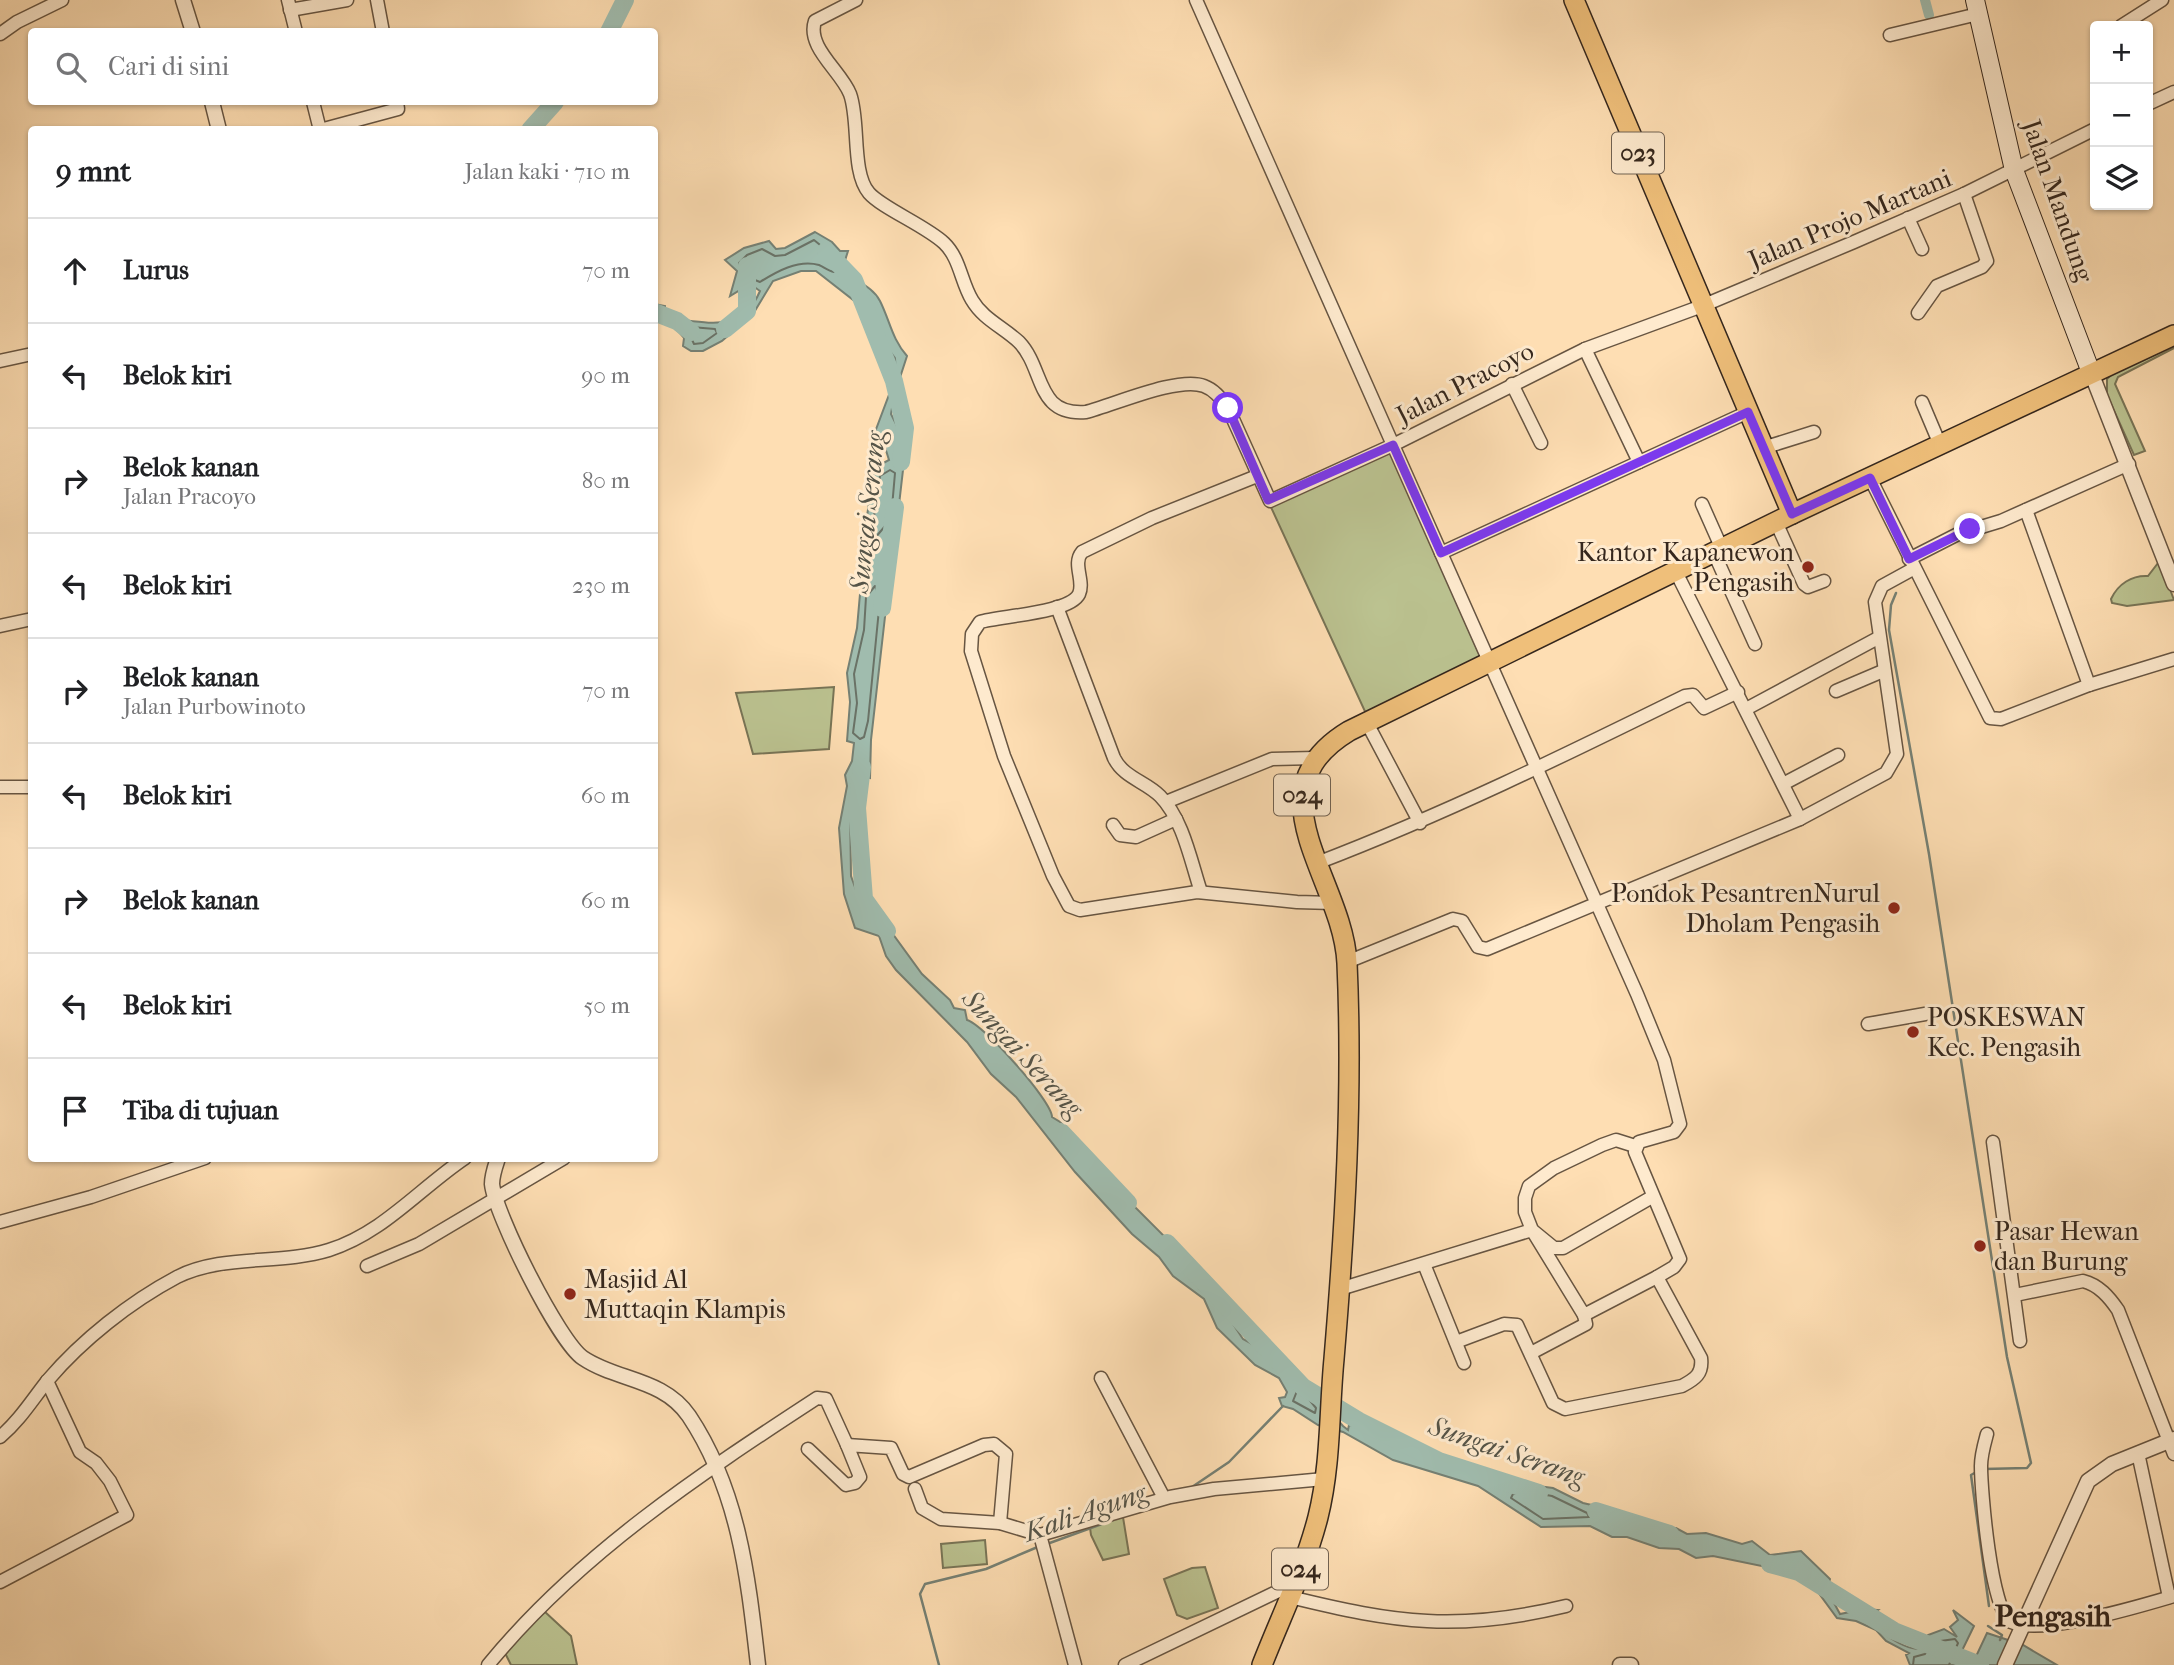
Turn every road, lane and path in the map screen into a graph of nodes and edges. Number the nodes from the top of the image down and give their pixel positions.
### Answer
1 (62, 0) edge
2 (183, 0) edge
3 (347, 0) edge
4 (377, 0) edge
5 (856, 0) edge
6 (1196, 0) edge
7 (1574, 0) edge
8 (2162, 0) edge
9 (289, 5) edge
10 (1976, 7) edge
11 (2129, 21) edge
12 (193, 28) edge
13 (295, 28) edge
14 (382, 28) edge
15 (0, 34) edge
16 (1890, 35) dead end
17 (2174, 92) edge
18 (2153, 102) edge
19 (213, 105) edge
20 (314, 105) edge
21 (397, 105) edge
22 (355, 125) edge
23 (218, 126) edge
24 (319, 126) edge
25 (2090, 132) edge
26 (2014, 170) junction
27 (1964, 194) junction
28 (1908, 218) junction
29 (1922, 249) dead end
30 (1702, 306) junction
31 (1918, 313) dead end
32 (2174, 335) edge
33 (1585, 349) junction
34 (28, 355) edge
35 (0, 361) edge
36 (2092, 376) junction
37 (1512, 384) junction
38 (1922, 402) dead end
39 (1748, 412) junction
40 (1814, 432) dead end
41 (1541, 443) dead end
42 (1393, 445) junction
43 (1941, 447) junction
44 (1763, 448) junction
45 (1639, 462) junction
46 (2129, 464) junction
47 (1257, 476) junction
48 (1870, 478) junction
49 (1702, 504) dead end
50 (2026, 510) junction
51 (1784, 518) junction
52 (2168, 549) edge
53 (1718, 551) junction
54 (1441, 553) junction
55 (1911, 564) junction
56 (1676, 572) junction
57 (1824, 581) dead end
58 (2174, 584) edge
59 (1057, 607) junction
60 (28, 620) edge
61 (0, 626) edge
62 (1878, 638) junction
63 (1755, 644) dead end
64 (2174, 659) edge
65 (1490, 663) junction
66 (1883, 671) junction
67 (2090, 685) junction
68 (1836, 691) dead end
69 (1738, 692) junction
70 (1746, 709) junction
71 (1367, 723) junction
72 (1838, 755) dead end
73 (1315, 758) junction
74 (1538, 770) junction
75 (1783, 784) junction
76 (0, 787) edge
77 (28, 787) edge
78 (1166, 802) junction
79 (1176, 819) junction
80 (1800, 819) junction
81 (1420, 823) junction
82 (1113, 825) dead end
83 (1317, 863) junction
84 (1201, 892) junction
85 (1333, 903) junction
86 (1596, 904) junction
87 (1347, 962) junction
88 (1924, 1014) dead end
89 (1868, 1024) dead end
90 (1993, 1142) dead end
91 (1635, 1146) junction
92 (193, 1162) edge
93 (460, 1162) edge
94 (497, 1162) edge
95 (557, 1162) edge
96 (1652, 1197) junction
97 (496, 1199) junction
98 (0, 1220) edge
99 (1532, 1230) junction
100 (1424, 1264) junction
101 (367, 1266) dead end
102 (1657, 1277) junction
103 (1340, 1289) junction
104 (2015, 1295) junction
105 (1584, 1315) junction
106 (2020, 1341) dead end
107 (1456, 1342) junction
108 (1531, 1353) junction
109 (1464, 1363) dead end
110 (1101, 1378) dead end
111 (47, 1381) junction
112 (1987, 1434) dead end
113 (0, 1437) edge
114 (2173, 1444) edge
115 (846, 1445) junction
116 (808, 1449) dead end
117 (2138, 1453) junction
118 (715, 1464) junction
119 (1325, 1474) junction
120 (915, 1489) dead end
121 (1167, 1498) junction
122 (1000, 1523) junction
123 (1041, 1542) junction
124 (0, 1582) edge
125 (1293, 1590) junction
126 (2171, 1596) edge
127 (1566, 1606) dead end
128 (2023, 1629) junction
129 (488, 1665) edge
130 (758, 1665) edge
131 (1075, 1665) edge
132 (1125, 1665) edge
133 (1262, 1665) edge
134 (2005, 1665) edge

1 - 15 street
2 - 12 street
3 - 9 street
4 - 14 street
5 - 47 street
6 - 42 street
7 - 30 main road, 023
8 - 11 street
9 - 13 street
10 - 16 street
10 - 26 main road, Jalan Mandung
17 - 18 street
19 - 23 street
20 - 24 street
21 - 22 street
25 - 26 street, Jalan Projo Martani
26 - 27 street, Jalan Projo Martani
26 - 36 main road, Jalan Mandung
27 - 28 street, Jalan Projo Martani
27 - 31 street
28 - 29 street
28 - 30 street, Jalan Projo Martani
30 - 33 street, Jalan Pracoyo
30 - 39 main road, 023
32 - 36 main road
33 - 37 street, Jalan Pracoyo
33 - 45 street
34 - 35 street
36 - 43 main road
36 - 46 street
37 - 41 street
37 - 42 street, Jalan Pracoyo
38 - 43 street
39 - 44 main road, 023
39 - 45 street
40 - 44 street
42 - 47 street
42 - 54 street, Jalan Pracoyo
43 - 48 main road
44 - 51 main road, 023
45 - 54 street
46 - 50 street
46 - 52 street
47 - 59 street
48 - 51 main road
48 - 55 street
49 - 53 street
50 - 55 street
50 - 67 street
51 - 53 main road, 024
51 - 57 street
52 - 58 street
53 - 56 main road, 024
53 - 63 street
54 - 65 street, Jalan Pracoyo
55 - 62 street
55 - 67 street
56 - 65 main road, 024
56 - 69 street
59 - 78 street
59 - 84 street
60 - 61 street
62 - 66 street
62 - 70 street
64 - 67 street
65 - 71 main road, 024
65 - 74 street, Jalan Pracoyo
66 - 68 street
66 - 80 street
69 - 70 street
69 - 74 street
70 - 75 street
71 - 73 main road, 024
71 - 81 street
72 - 75 street
73 - 78 street
73 - 83 main road, 024
74 - 81 street
74 - 86 street, Jalan Pracoyo
75 - 80 street
76 - 77 street
78 - 79 street
79 - 82 street
79 - 84 street
80 - 86 street
81 - 83 street
83 - 85 main road, 024
84 - 85 street
85 - 87 main road, 024
86 - 87 street
86 - 91 street, Jalan Pracoyo
87 - 103 main road, 024
88 - 89 street
90 - 104 street
91 - 96 street
91 - 99 street, Jalan Pracoyo
92 - 98 street
93 - 111 street
94 - 97 street
95 - 97 street
96 - 99 street
96 - 102 street
97 - 101 street
97 - 118 street
99 - 100 street
99 - 105 street
100 - 103 street
100 - 107 street
102 - 105 street
102 - 108 street
103 - 119 main road, 024
104 - 106 street
104 - 114 street
105 - 108 street
107 - 108 street
107 - 109 street
110 - 121 street
111 - 113 street
111 - 124 street
112 - 128 street
114 - 117 street
115 - 116 street
115 - 118 street
115 - 122 street
117 - 126 street
117 - 128 street
118 - 129 street
118 - 130 street
119 - 121 street
119 - 125 main road, 024
120 - 122 street
121 - 123 street
122 - 123 street
123 - 131 street
125 - 127 street
125 - 132 street
125 - 133 main road, 024
126 - 128 street
128 - 134 street

